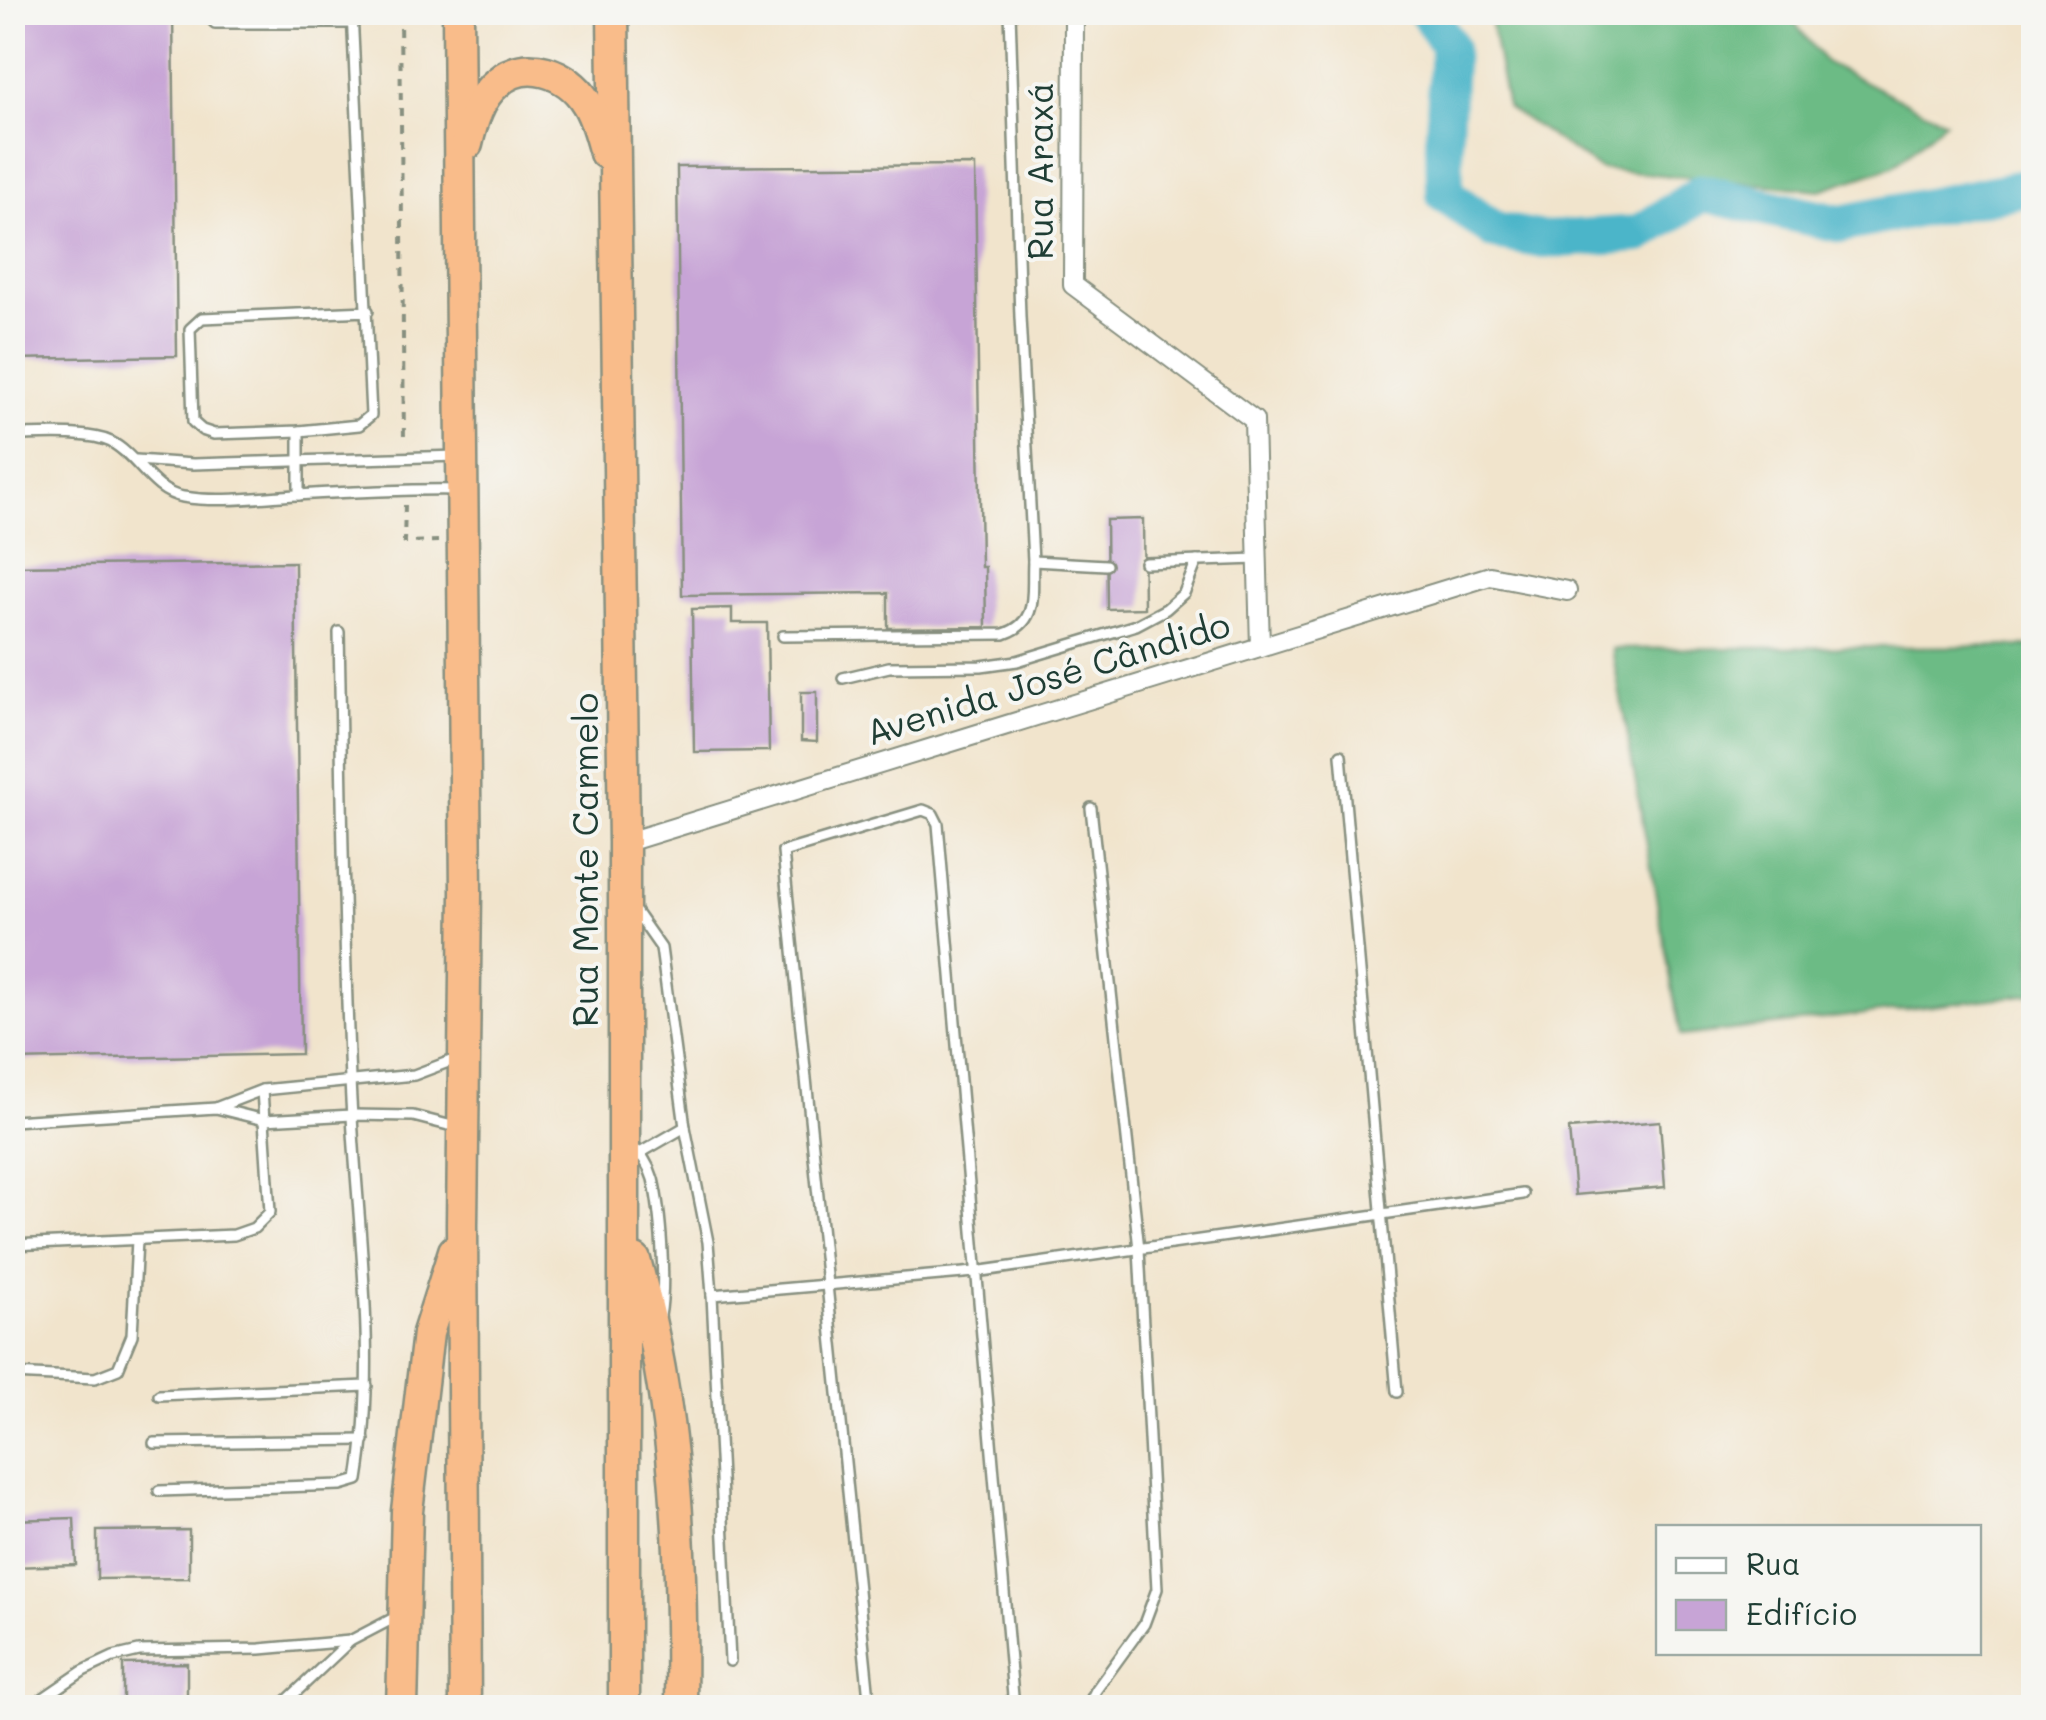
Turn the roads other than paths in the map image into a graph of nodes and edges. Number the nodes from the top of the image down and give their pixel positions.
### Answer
1 (204, 12) edge
2 (458, 12) edge
3 (613, 12) edge
4 (1010, 12) edge
5 (1074, 12) edge
6 (352, 18) edge
7 (460, 179) junction
8 (614, 196) junction
9 (368, 311) junction
10 (299, 431) junction
11 (12, 434) edge
12 (462, 456) junction
13 (136, 460) junction
14 (301, 460) junction
15 (168, 463) junction
16 (157, 484) junction
17 (462, 490) junction
18 (299, 495) junction
19 (1257, 559) junction
20 (1033, 561) junction
21 (1196, 562) junction
22 (1145, 563) dead end
23 (1106, 565) dead end
24 (1567, 591) dead end
25 (339, 632) dead end
26 (784, 636) dead end
27 (1260, 648) junction
28 (843, 678) dead end
29 (1341, 755) dead end
30 (1091, 808) dead end
31 (624, 843) junction
32 (624, 897) junction
33 (466, 1056) junction
34 (350, 1082) junction
35 (262, 1090) junction
36 (216, 1108) junction
37 (352, 1114) junction
38 (264, 1120) junction
39 (12, 1121) edge
40 (685, 1128) junction
41 (464, 1129) junction
42 (633, 1146) junction
43 (1523, 1194) dead end
44 (1383, 1214) junction
45 (462, 1224) junction
46 (625, 1227) junction
47 (137, 1240) junction
48 (12, 1245) edge
49 (1139, 1249) junction
50 (974, 1272) junction
51 (829, 1286) junction
52 (712, 1295) junction
53 (656, 1338) junction
54 (12, 1374) edge
55 (367, 1386) junction
56 (1397, 1392) dead end
57 (159, 1395) dead end
58 (364, 1440) junction
59 (154, 1443) dead end
60 (159, 1491) dead end
61 (403, 1613) junction
62 (350, 1642) junction
63 (730, 1661) dead end
64 (28, 1708) edge
65 (278, 1708) edge
66 (402, 1708) edge
67 (465, 1708) edge
68 (624, 1708) edge
69 (681, 1708) edge
70 (870, 1708) edge
71 (1014, 1708) edge
72 (1087, 1708) edge

1 - 6 lane
2 - 7 highway
3 - 8 highway, Rua Monte Carmelo
4 - 20 lane
5 - 19 street, Rua Araxá
6 - 9 lane
7 - 8 highway
7 - 12 highway
8 - 31 highway, Rua Monte Carmelo
9 - 10 lane
9 - 10 lane
10 - 14 lane
11 - 13 lane
12 - 14 lane
12 - 17 highway
13 - 15 lane
13 - 16 lane
14 - 15 lane
14 - 18 lane
15 - 16 lane
16 - 18 lane
17 - 18 lane
17 - 33 highway
19 - 21 lane
19 - 27 street
20 - 23 lane
20 - 26 lane
21 - 22 lane
21 - 28 lane
24 - 27 street, Avenida José Cândido
25 - 34 lane
27 - 31 street, Avenida José Cândido
29 - 44 lane
30 - 49 lane
31 - 32 highway, Rua Monte Carmelo
32 - 40 lane
32 - 42 highway, Rua Monte Carmelo
33 - 34 lane
33 - 41 highway
34 - 35 lane
34 - 37 lane
35 - 36 lane
35 - 38 lane
36 - 38 lane
36 - 39 lane
37 - 38 lane
37 - 41 lane
37 - 55 lane
38 - 47 lane
40 - 42 lane
40 - 52 lane
41 - 45 highway
42 - 46 highway, Rua Monte Carmelo
42 - 53 lane
43 - 44 lane
44 - 49 lane
44 - 56 lane
45 - 61 highway
45 - 67 highway
46 - 53 highway
46 - 68 highway, Rua Monte Carmelo
47 - 48 lane
47 - 54 lane
49 - 50 lane
49 - 72 lane
50 - 51 lane
50 - 51 lane
50 - 71 lane
51 - 52 lane
51 - 70 lane
52 - 63 lane
53 - 69 highway
55 - 57 lane
55 - 58 lane
58 - 59 lane
58 - 60 lane
61 - 62 lane
61 - 66 highway
62 - 64 lane
62 - 65 lane

